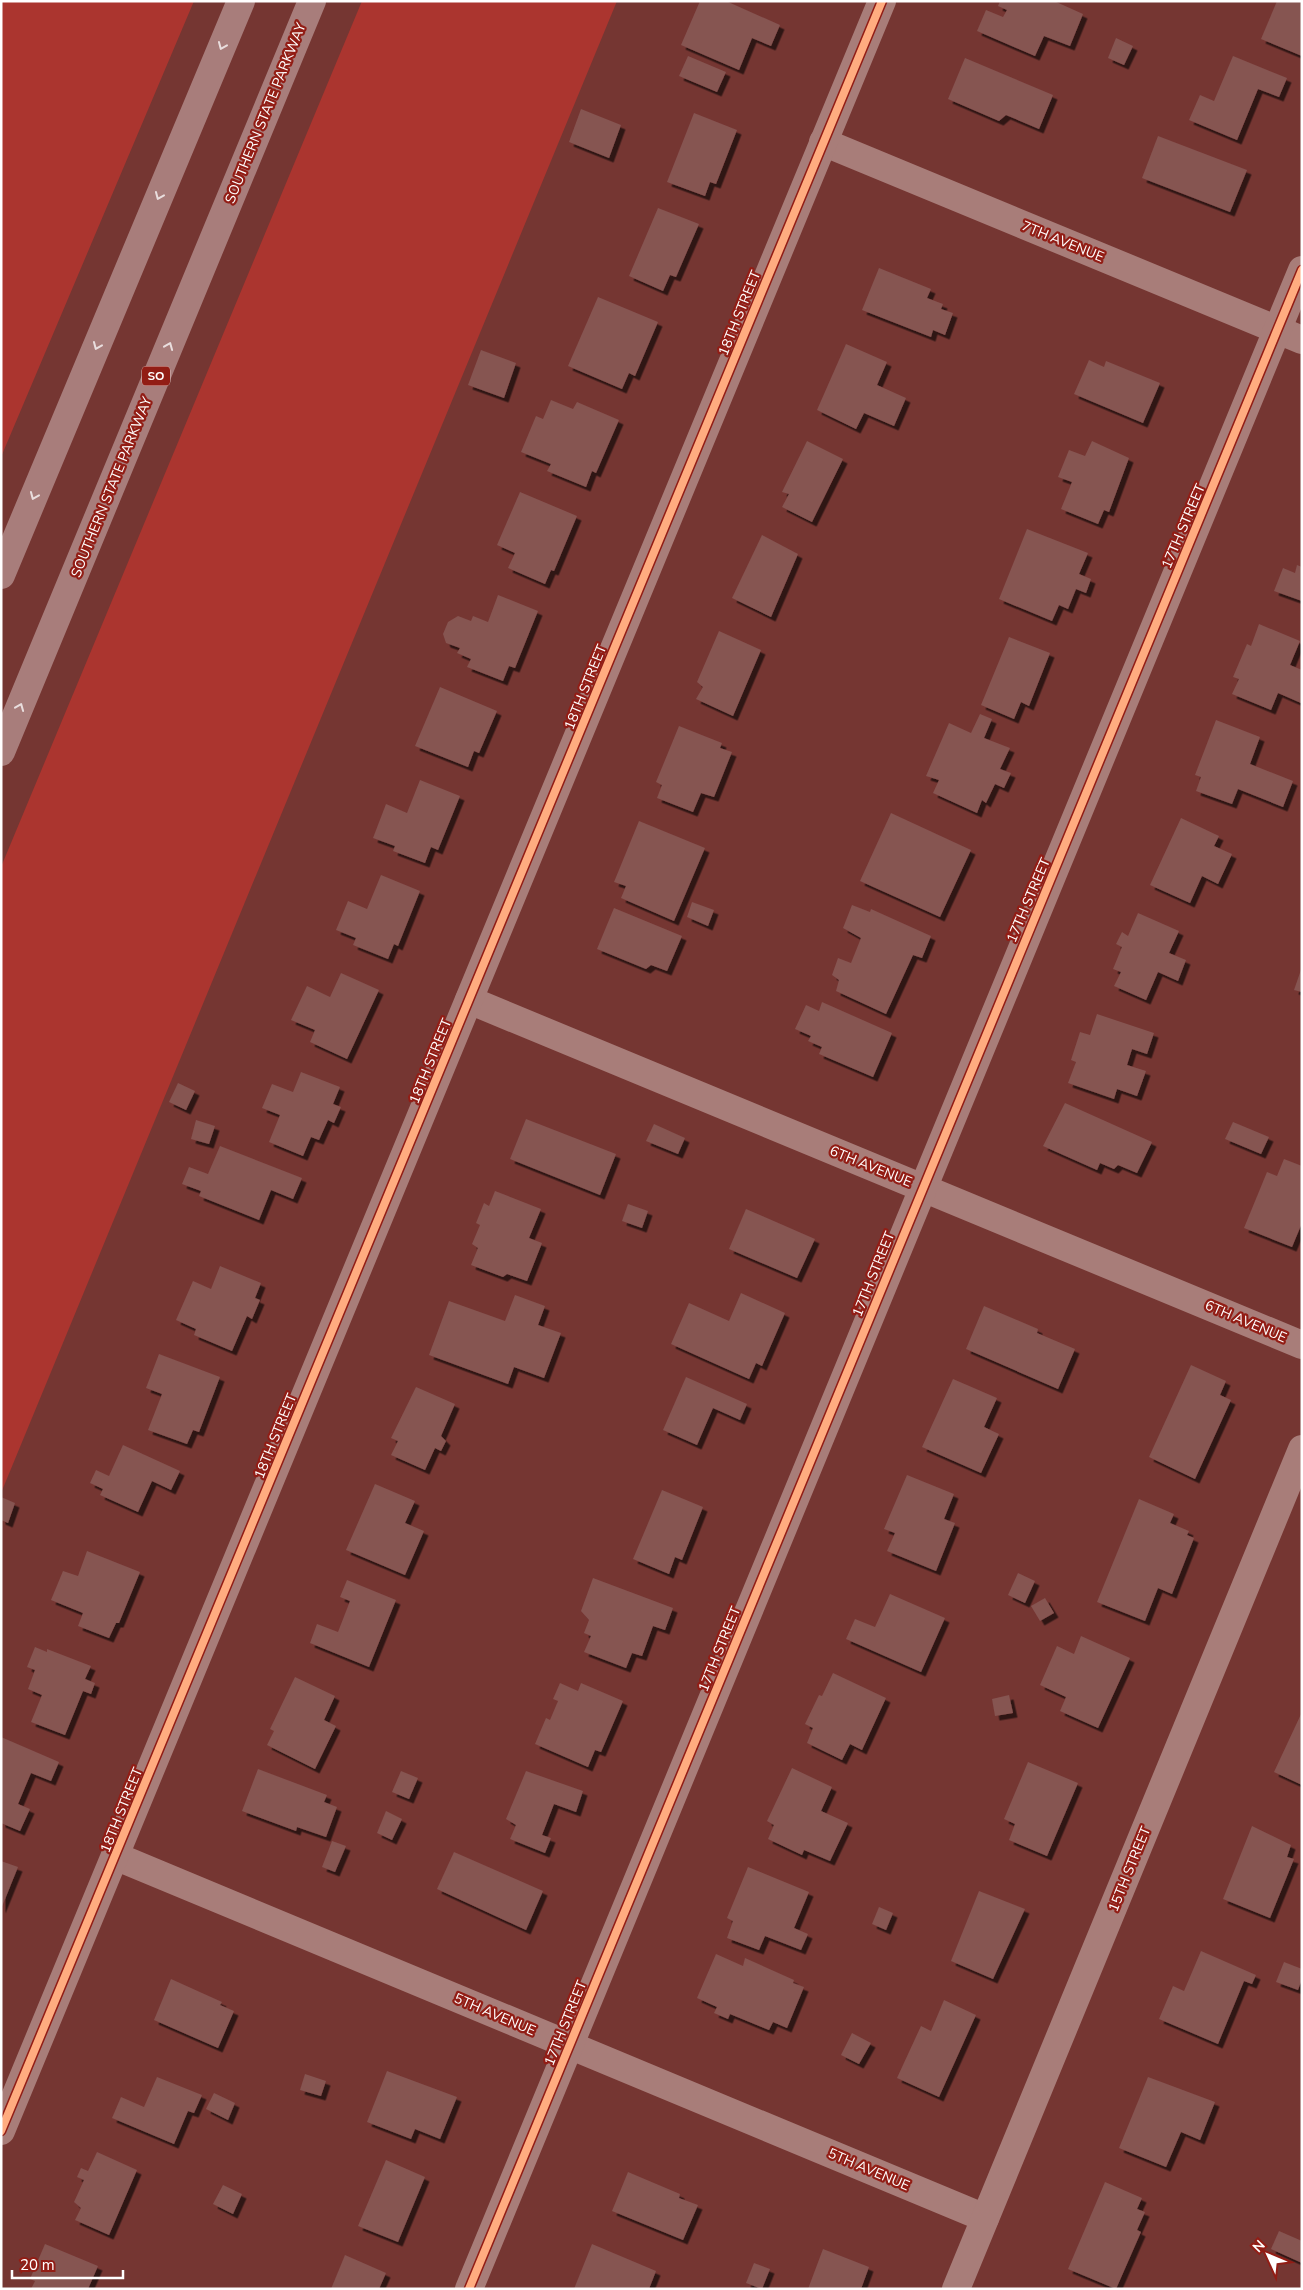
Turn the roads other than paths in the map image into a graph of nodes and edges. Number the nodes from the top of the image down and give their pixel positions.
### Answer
1 (241, 1) edge
2 (312, 1) edge
3 (882, 1) edge
4 (824, 142) junction
5 (1302, 270) edge
6 (1277, 330) junction
7 (1302, 340) edge
8 (1, 575) edge
9 (1, 752) edge
10 (469, 1000) junction
11 (922, 1187) junction
12 (1302, 1344) edge
13 (1300, 1457) edge
14 (115, 1856) junction
15 (570, 2045) junction
16 (1, 2131) edge
17 (985, 2218) junction
18 (469, 2289) edge
19 (956, 2289) edge

1 -> 8 highway
9 -> 2 highway, SOUTHERN STATE PARKWAY / SO
3 - 4 street, 18TH STREET
4 - 6 street, 7TH AVENUE
4 - 10 street, 18TH STREET
5 - 6 street, 17TH STREET
6 - 7 street, 7TH AVENUE
6 - 11 street, 17TH STREET
10 - 11 street, 6TH AVENUE
10 - 14 street, 18TH STREET
11 - 12 street, 6TH AVENUE
11 - 15 street, 17TH STREET
13 - 17 street, 15TH STREET
14 - 15 street, 5TH AVENUE
14 - 16 street, 18TH STREET
15 - 17 street, 5TH AVENUE
15 - 18 street, 17TH STREET
17 - 19 street, 15TH STREET

